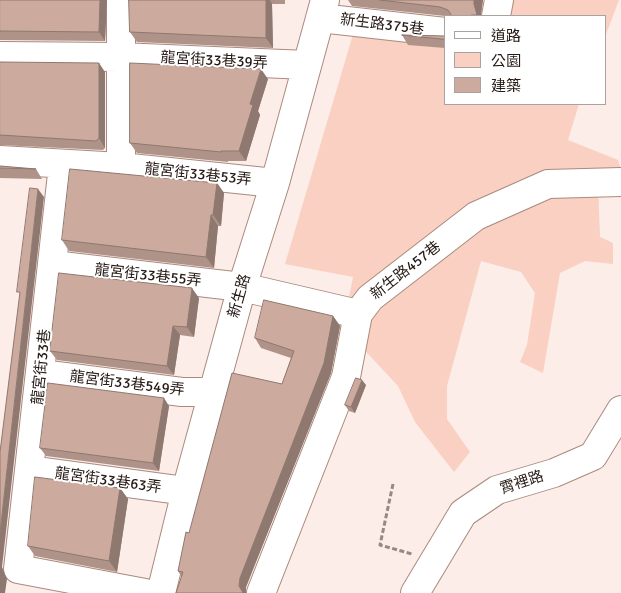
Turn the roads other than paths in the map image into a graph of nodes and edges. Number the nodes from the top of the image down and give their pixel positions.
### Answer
1 (121, 0) edge
2 (499, 0) edge
3 (323, 9) edge
4 (496, 15) edge
5 (444, 32) edge
6 (0, 56) edge
7 (120, 57) junction
8 (307, 65) junction
9 (0, 160) edge
10 (63, 164) junction
11 (121, 167) junction
12 (621, 182) edge
13 (275, 183) junction
14 (53, 265) junction
15 (242, 287) junction
16 (358, 314) junction
17 (41, 374) junction
18 (214, 392) junction
19 (621, 410) edge
20 (30, 470) junction
21 (186, 491) junction
22 (144, 593) edge
23 (161, 593) edge
24 (261, 593) edge
25 (415, 593) edge

1 - 7 street
2 - 4 street
3 - 5 street, 新生路375巷
3 - 8 street, 新生路
6 - 7 street, 龍宮街33巷39弄
7 - 8 street, 龍宮街33巷39弄
7 - 11 street
8 - 13 street, 新生路
9 - 10 street, 龍宮街33巷53弄
10 - 11 street, 龍宮街33巷53弄
10 - 14 street, 龍宮街33巷
11 - 13 street, 龍宮街33巷53弄
12 - 16 street, 新生路457巷
13 - 15 street, 新生路
14 - 15 street, 龍宮街33巷55弄
14 - 17 street, 龍宮街33巷
15 - 16 street, 龍宮街33巷55弄
15 - 18 street, 新生路
16 - 24 street, 新生路457巷
17 - 18 street, 龍宮街33巷549弄
17 - 20 street, 龍宮街33巷
18 - 21 street, 新生路
19 - 25 street, 霄裡路
20 - 21 street, 龍宮街33巷63弄
20 - 22 street, 龍宮街33巷
21 - 23 street, 新生路

